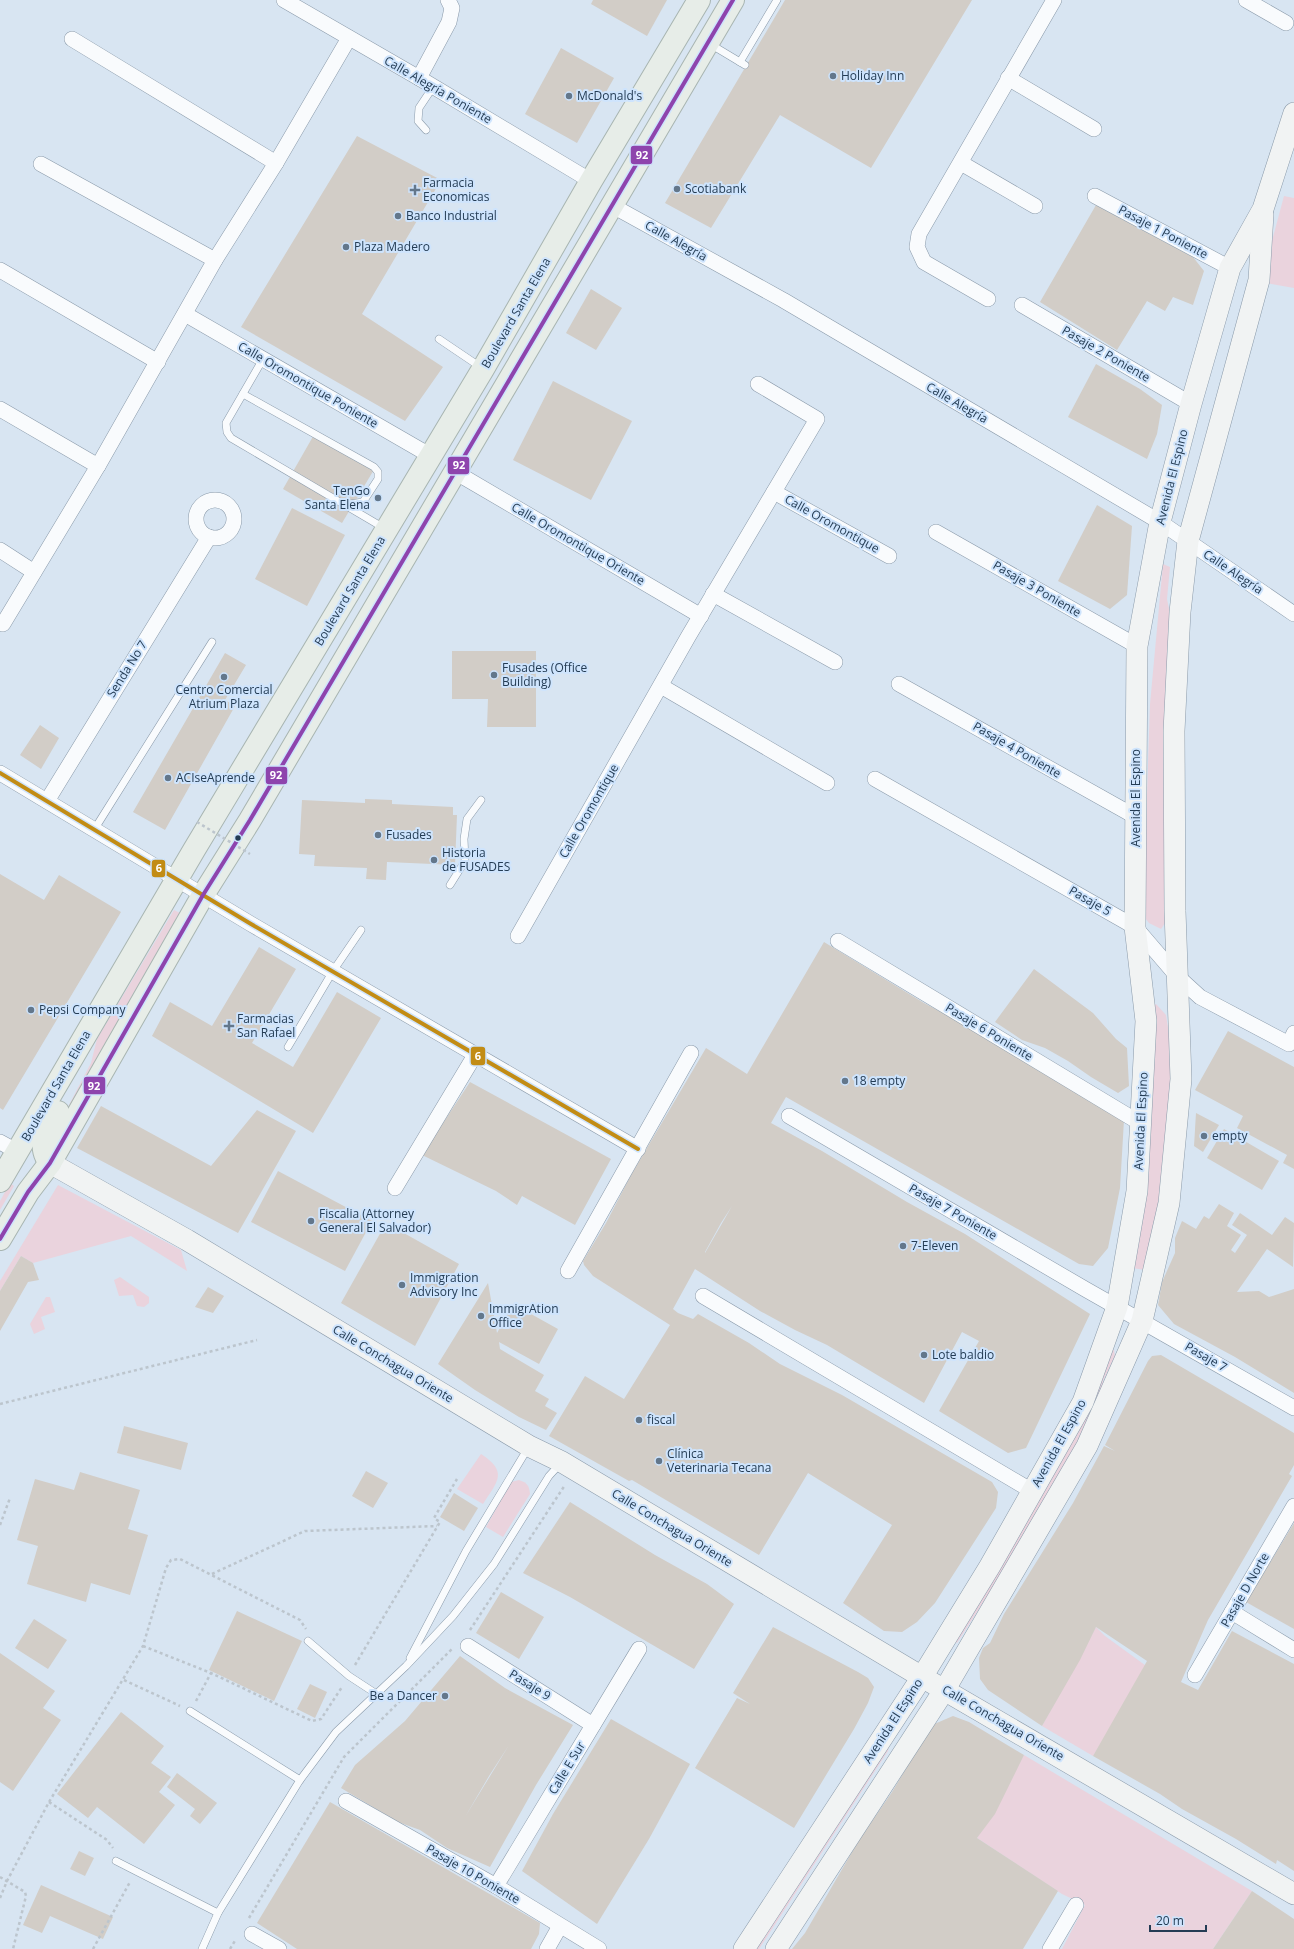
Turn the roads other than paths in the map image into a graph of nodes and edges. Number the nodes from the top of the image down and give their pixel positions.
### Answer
1 (284, 0) edge
2 (448, 0) edge
3 (699, 0) edge
4 (733, 0) edge
5 (777, 0) edge
6 (1054, 0) edge
7 (1246, 0) edge
8 (1286, 23) dead end
9 (349, 38) junction
10 (72, 39) dead end
11 (708, 43) junction
12 (419, 78) junction
13 (1008, 78) junction
14 (433, 87) junction
15 (638, 104) junction
16 (1294, 113) edge
17 (1094, 129) dead end
18 (426, 130) dead end
19 (276, 163) junction
20 (961, 163) junction
21 (41, 164) dead end
22 (591, 181) junction
23 (1095, 196) dead end
24 (611, 205) junction
25 (1035, 206) dead end
26 (1263, 209) junction
27 (216, 260) junction
28 (1230, 268) junction
29 (0, 270) edge
30 (566, 284) junction
31 (988, 298) dead end
32 (1022, 305) dead end
33 (186, 314) junction
34 (439, 339) dead end
35 (263, 359) junction
36 (158, 362) junction
37 (483, 369) junction
38 (758, 384) dead end
39 (243, 394) junction
40 (1191, 404) junction
41 (0, 409) edge
42 (431, 456) junction
43 (98, 466) junction
44 (455, 472) junction
45 (774, 492) junction
46 (342, 505) junction
47 (1160, 522) junction
48 (387, 530) junction
49 (936, 532) dead end
50 (209, 537) dead end
51 (1188, 541) junction
52 (0, 550) edge
53 (889, 556) dead end
54 (34, 572) junction
55 (713, 594) junction
56 (1294, 614) edge
57 (701, 616) junction
58 (3, 624) dead end
59 (212, 642) dead end
60 (1137, 646) junction
61 (835, 662) dead end
62 (899, 684) dead end
63 (661, 686) junction
64 (0, 773) edge
65 (875, 779) dead end
66 (827, 783) dead end
67 (482, 800) dead end
68 (47, 802) junction
69 (1136, 817) junction
70 (94, 830) junction
71 (177, 879) junction
72 (450, 885) dead end
73 (202, 895) junction
74 (1135, 927) junction
75 (361, 930) dead end
76 (518, 936) dead end
77 (838, 941) dead end
78 (333, 971) junction
79 (1177, 976) junction
80 (89, 1031) junction
81 (1292, 1041) edge
82 (288, 1048) dead end
83 (691, 1053) dead end
84 (475, 1055) junction
85 (789, 1116) dead end
86 (1140, 1123) junction
87 (9, 1147) edge
88 (638, 1149) junction
89 (50, 1163) junction
90 (0, 1181) edge
91 (395, 1188) dead end
92 (0, 1220) edge
93 (0, 1239) edge
94 (568, 1271) dead end
95 (703, 1296) dead end
96 (1117, 1307) junction
97 (1142, 1321) junction
98 (1294, 1408) edge
99 (529, 1446) junction
100 (568, 1467) junction
101 (1032, 1491) junction
102 (1294, 1506) edge
103 (1232, 1612) junction
104 (308, 1641) road end
105 (463, 1642) road end
106 (639, 1649) dead end
107 (1294, 1650) edge
108 (406, 1666) junction
109 (1195, 1675) dead end
110 (922, 1677) junction
111 (945, 1689) junction
112 (375, 1694) junction
113 (190, 1711) road end
114 (592, 1725) junction
115 (300, 1780) junction
116 (346, 1801) dead end
117 (116, 1861) road end
118 (496, 1886) junction
119 (1294, 1894) edge
120 (1076, 1905) dead end
121 (218, 1913) junction
122 (560, 1926) junction
123 (245, 1931) road end
124 (202, 1949) edge
125 (279, 1949) edge
126 (547, 1949) edge
127 (599, 1949) edge
128 (744, 1949) edge
129 (776, 1949) edge
130 (1050, 1949) edge

1 - 9 street, Calle Alegría Poniente
2 - 12 street
3 - 15 main road, Boulevard Santa Elena
4 - 11 main road
5 - 11 lane
6 - 13 street
7 - 8 street
9 - 12 street, Calle Alegría Poniente
9 - 19 street
10 - 19 street
11 - 24 main road
12 - 14 street, Calle Alegría Poniente
13 - 17 street
13 - 20 street
14 - 18 lane
14 - 22 street, Calle Alegría Poniente
15 - 22 main road, Boulevard Santa Elena
15 - 24 main road
16 - 26 main road, Avenida El Espino
19 - 27 street
20 - 25 street
20 - 31 street
21 - 27 street
22 - 30 main road
22 - 37 main road, Boulevard Santa Elena
23 - 28 street, Pasaje 1 Poniente
24 - 30 main road
24 - 47 street, Calle Alegría
26 - 28 main road, Avenida El Espino
26 - 51 main road, Avenida El Espino
27 - 33 street
28 - 40 main road, Avenida El Espino
29 - 36 street
30 - 44 main road
32 - 40 street, Pasaje 2 Poniente
33 - 35 street, Calle Oromontique Poniente
33 - 36 street
34 - 37 lane
35 - 39 lane
35 - 42 street, Calle Oromontique Poniente
36 - 43 street
37 - 42 main road, Boulevard Santa Elena
38 - 45 street, Calle Oromontique
39 - 46 lane
39 - 46 lane
40 - 47 main road, Avenida El Espino
41 - 43 street
42 - 48 main road, Boulevard Santa Elena
43 - 54 street
44 - 57 street, Calle Oromontique Oriente
44 - 73 main road
45 - 53 street, Calle Oromontique
45 - 55 street, Calle Oromontique
46 - 48 lane
47 - 51 street, Calle Alegría
47 - 60 main road, Avenida El Espino
48 - 71 main road, Boulevard Santa Elena
49 - 60 street, Pasaje 3 Poniente
50 - 68 street, Senda No 7
51 - 56 street, Calle Alegría
51 - 79 main road, Avenida El Espino
52 - 54 street
54 - 58 street
55 - 57 street, Calle Oromontique
55 - 61 street
57 - 63 street, Calle Oromontique
59 - 70 lane
60 - 69 main road, Avenida El Espino
62 - 69 street, Pasaje 4 Poniente
63 - 66 street
63 - 76 street, Calle Oromontique
64 - 68 street
65 - 74 street, Pasaje 5
67 - 72 lane
68 - 70 street
69 - 74 main road, Avenida El Espino
70 - 71 street
71 - 73 street
71 - 80 main road, Boulevard Santa Elena
73 - 78 street
73 - 89 main road
74 - 79 street, Pasaje 5
74 - 86 main road, Avenida El Espino
75 - 78 lane
77 - 86 street, Pasaje 6 Poniente
78 - 82 lane
78 - 84 street
79 - 81 street, Pasaje 5
79 - 97 main road, Avenida El Espino
80 - 87 main road, Boulevard Santa Elena
80 - 89 main road
83 - 88 street
84 - 88 street
84 - 91 street
85 - 96 street, Pasaje 7 Poniente
86 - 96 main road, Avenida El Espino
87 - 90 main road, Boulevard Santa Elena
87 - 92 main road
88 - 94 street
89 - 93 main road
89 - 99 main road, Calle Conchagua Oriente
95 - 101 street
96 - 97 street, Pasaje 7
96 - 101 main road, Avenida El Espino
97 - 98 street, Pasaje 7
97 - 111 main road, Avenida El Espino
99 - 100 main road, Calle Conchagua Oriente
99 - 108 lane
100 - 108 lane
100 - 110 main road, Calle Conchagua Oriente
101 - 110 main road, Avenida El Espino
102 - 103 street, Pasaje D Norte
103 - 107 street
103 - 109 street, Pasaje D Norte
104 - 112 lane
105 - 114 street, Pasaje 9
106 - 114 street, Calle E Sur
108 - 112 lane
110 - 111 main road, Calle Conchagua Oriente
110 - 128 main road, Avenida El Espino
111 - 119 main road, Calle Conchagua Oriente
111 - 129 main road, Avenida El Espino
112 - 115 lane
113 - 115 lane
114 - 118 street, Calle E Sur
115 - 121 lane
116 - 118 street, Pasaje 10 Poniente
117 - 121 lane
118 - 122 street, Pasaje 10 Poniente
120 - 130 street
121 - 124 lane
122 - 126 street
122 - 127 street, Pasaje 10 Poniente
123 - 125 street

